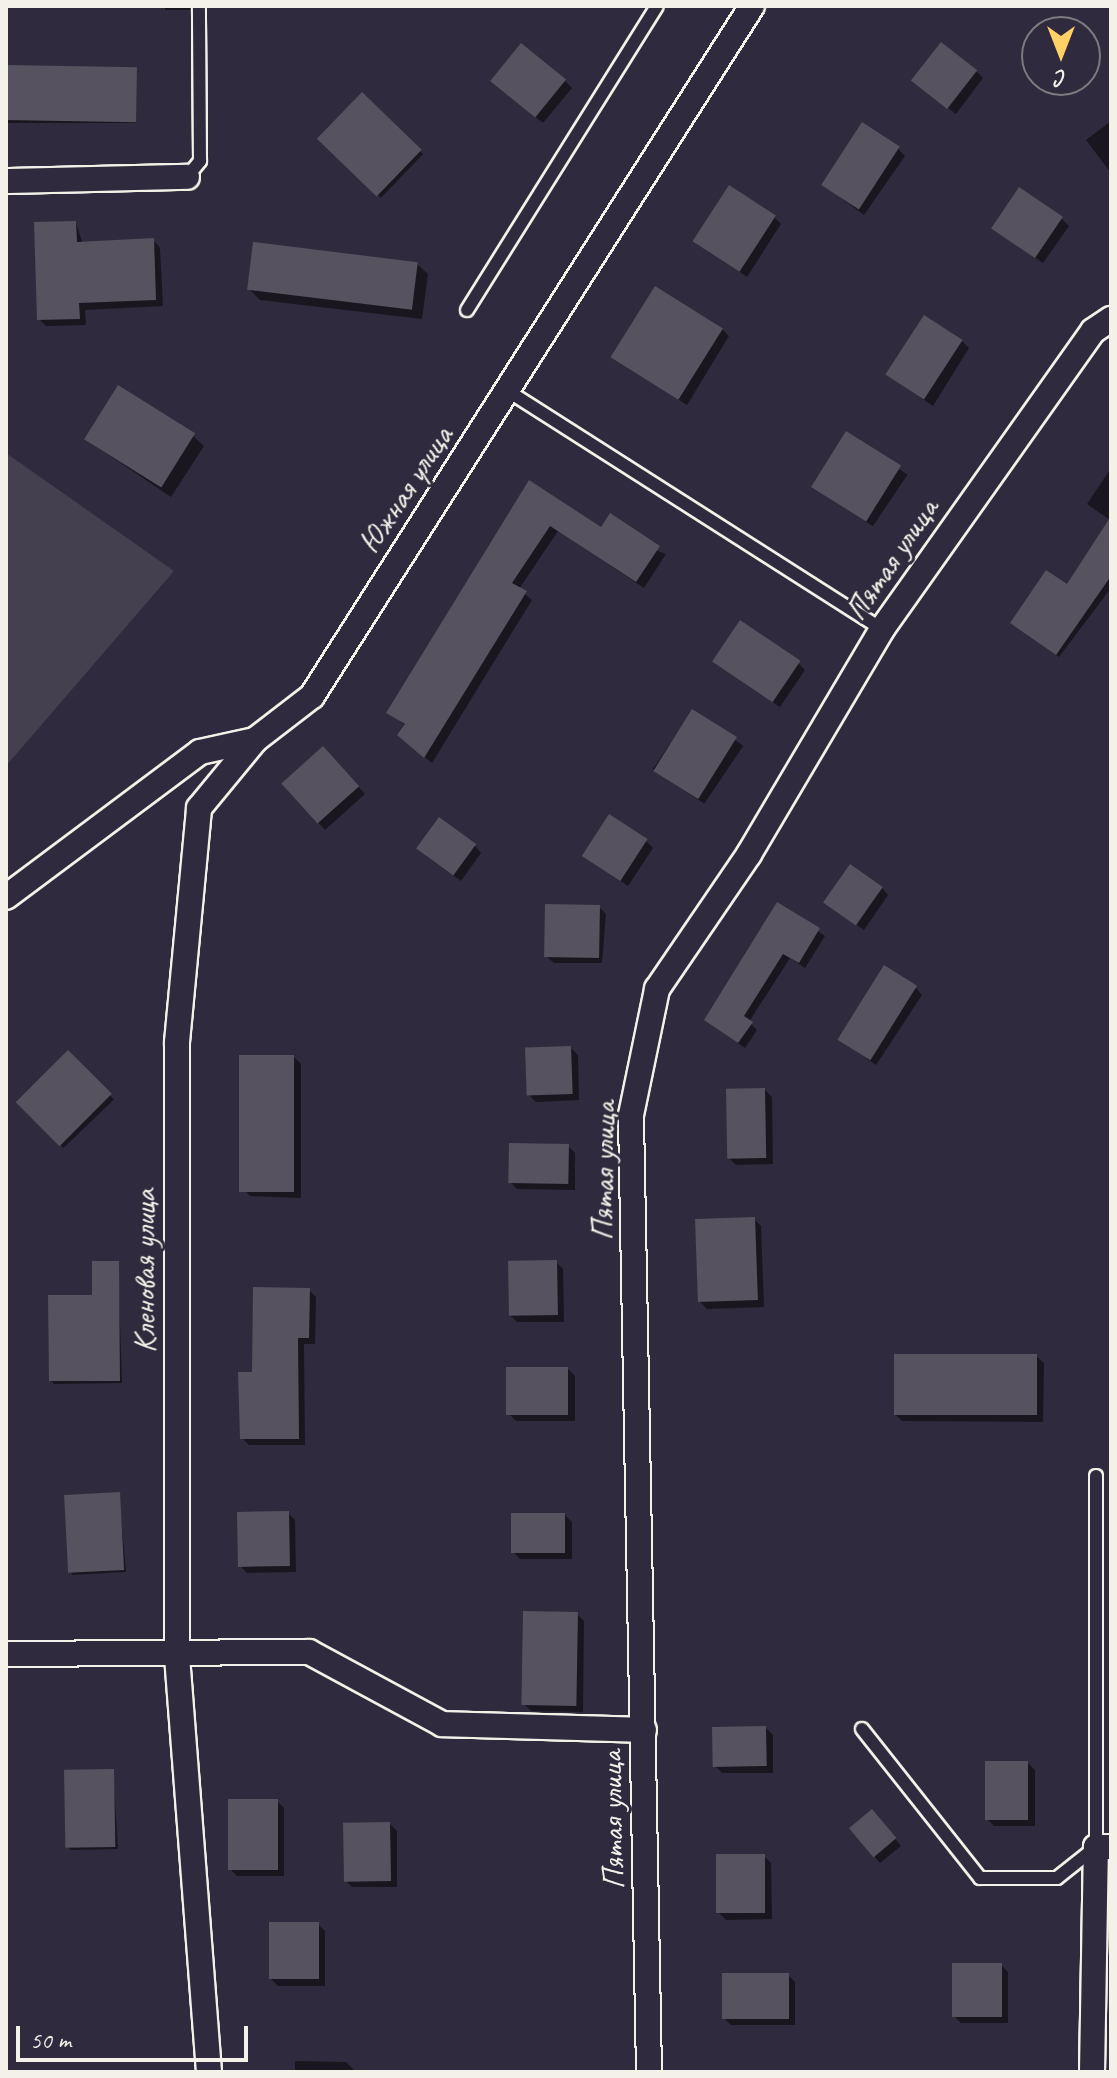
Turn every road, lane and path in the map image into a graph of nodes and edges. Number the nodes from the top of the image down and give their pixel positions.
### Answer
1 (199, 6) edge
2 (657, 6) edge
3 (752, 6) edge
4 (187, 177) joint
5 (6, 181) edge
6 (467, 310) dead end
7 (1111, 319) edge
8 (508, 391) junction
9 (882, 629) junction
10 (255, 740) junction
11 (6, 897) edge
12 (1096, 1476) dead end
13 (177, 1652) junction
14 (6, 1654) edge
15 (862, 1729) dead end
16 (644, 1730) junction
17 (1104, 1847) edge
18 (209, 2072) edge
19 (649, 2072) edge
20 (1092, 2072) edge

1 - 4 lane
2 - 6 lane
3 - 8 street, Южная улица
4 - 5 street
7 - 9 street, Пятая улица
8 - 9 lane
8 - 10 street, Южная улица
9 - 16 street, Пятая улица
10 - 11 street, Южная улица
10 - 13 street, Кленовая улица
12 - 17 lane
13 - 14 street
13 - 16 street
13 - 18 street, Кленовая улица
15 - 17 lane
16 - 19 street, Пятая улица
17 - 20 street

